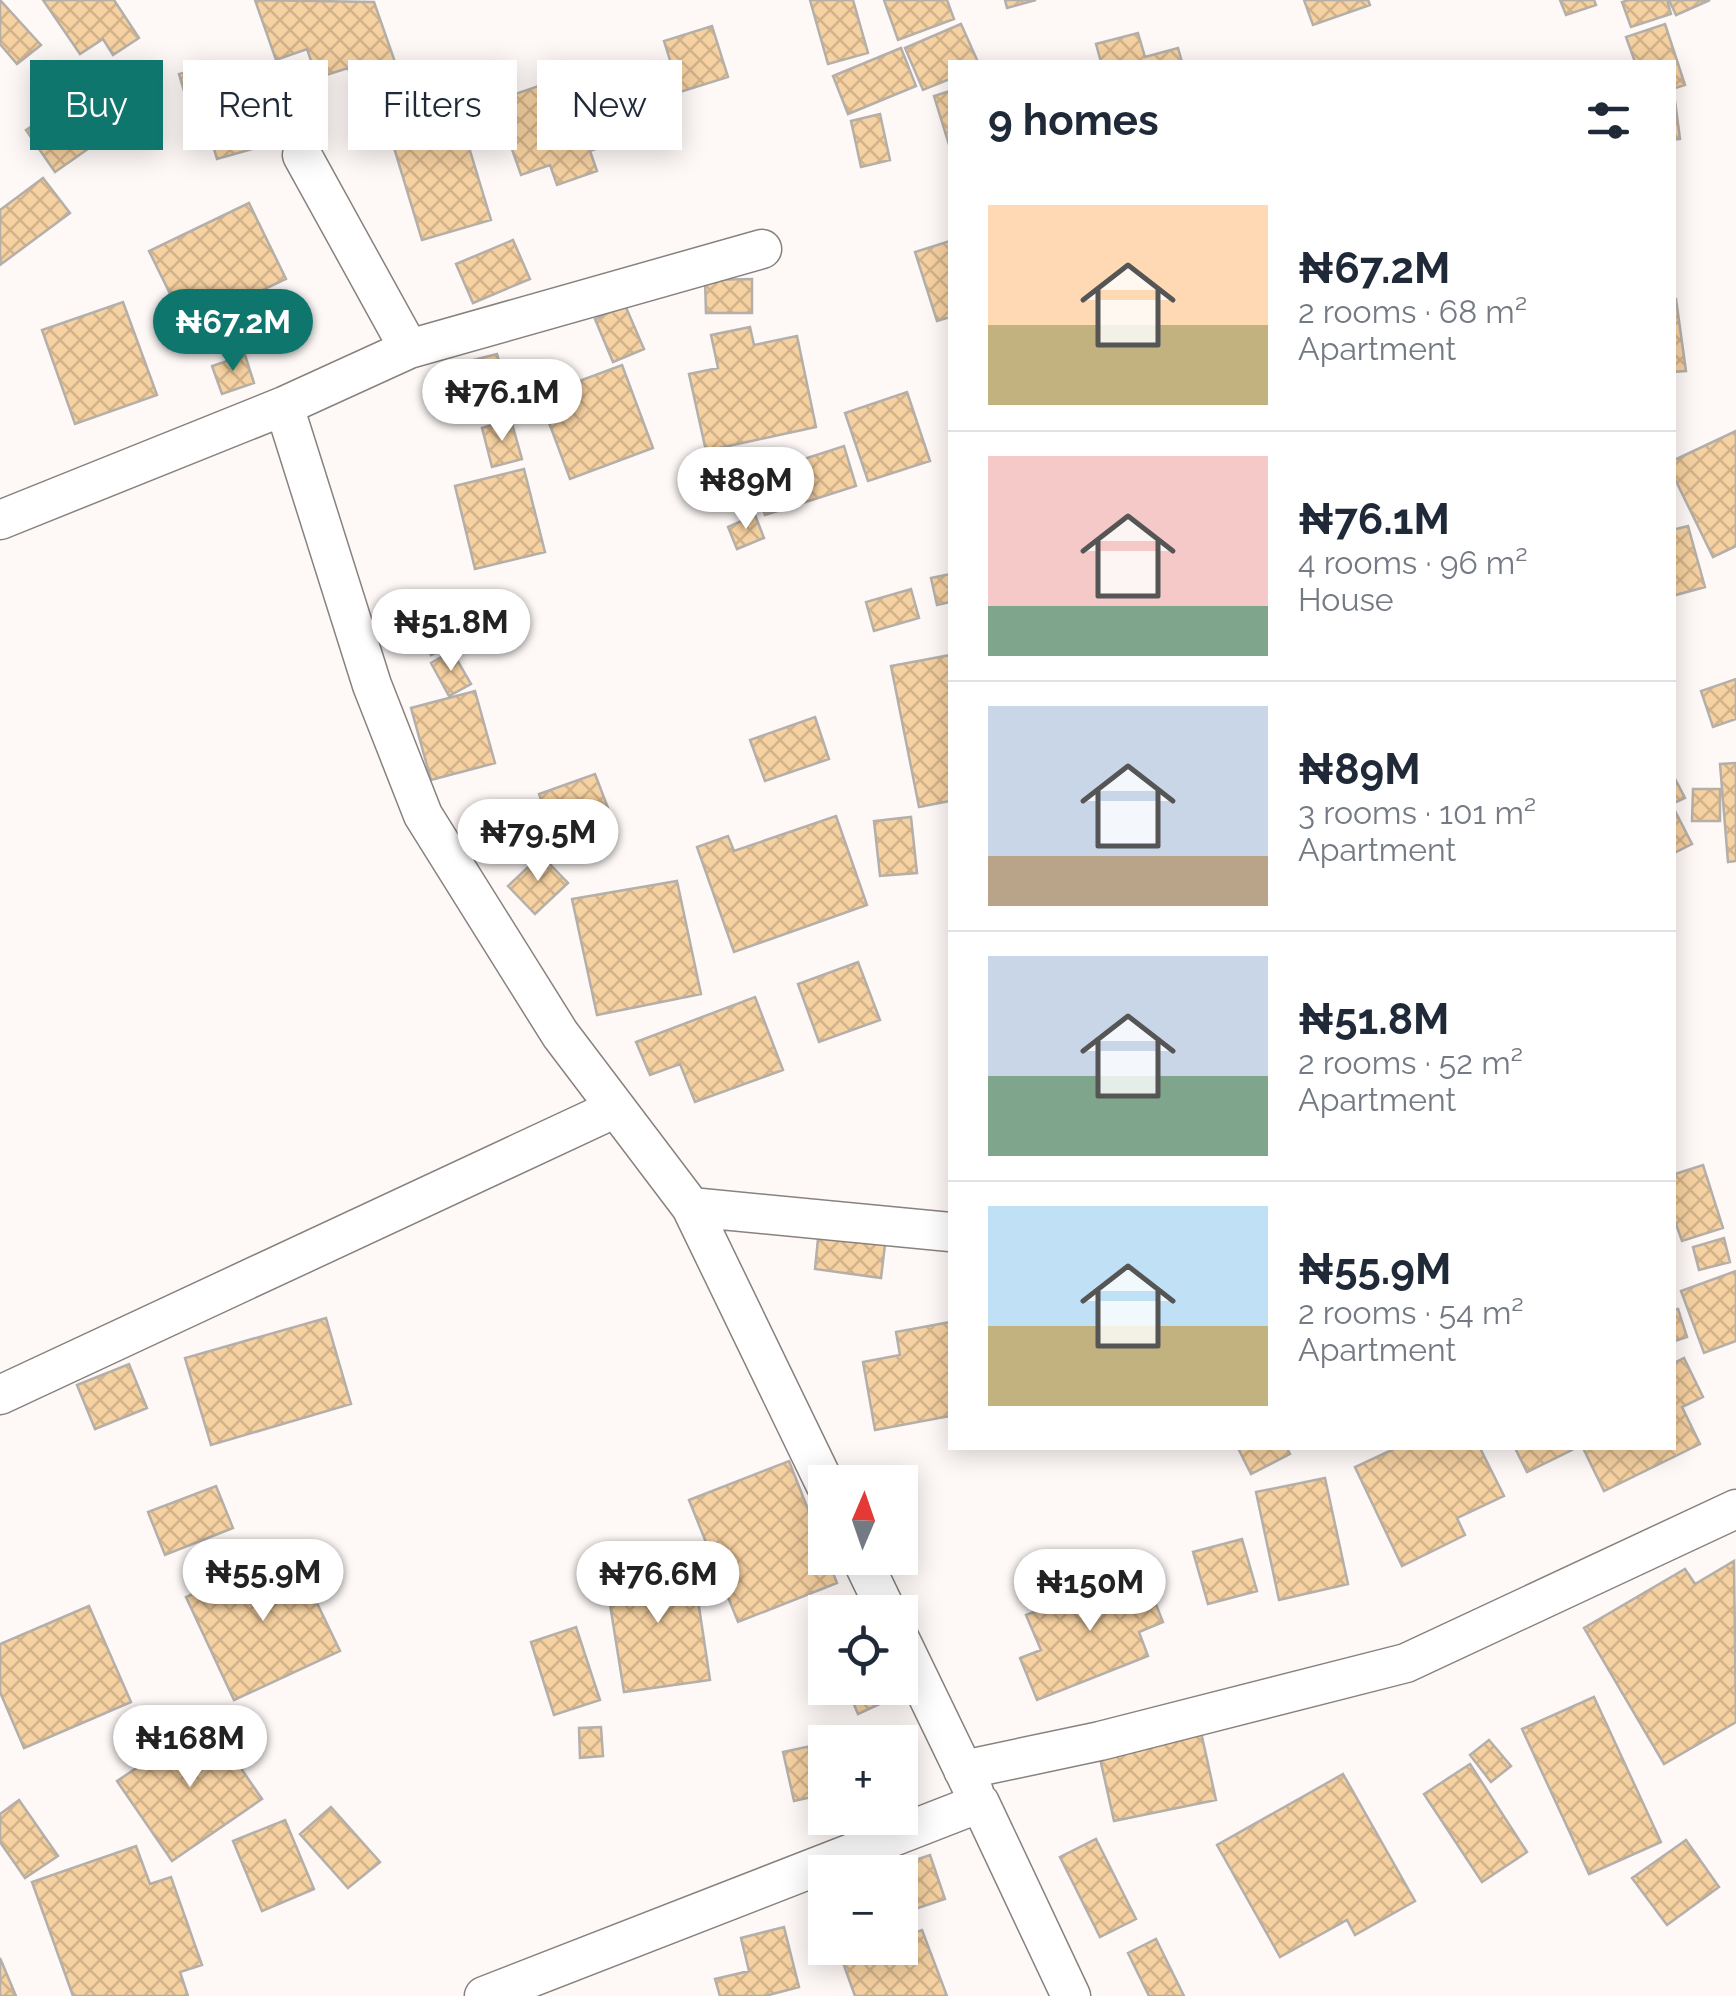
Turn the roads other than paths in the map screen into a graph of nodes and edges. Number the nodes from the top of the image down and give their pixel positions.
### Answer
1 (302, 155) dead end
2 (762, 248) dead end
3 (409, 349) junction
4 (284, 406) junction
5 (0, 520) edge
6 (616, 1108) junction
7 (691, 1208) junction
8 (948, 1232) edge
9 (0, 1394) edge
10 (816, 1465) edge
11 (1736, 1509) edge
12 (918, 1676) edge
13 (972, 1786) junction
14 (484, 1996) edge
15 (1072, 1996) edge

1 - 3 street
2 - 3 street
3 - 4 street
4 - 5 street
4 - 6 street
6 - 7 street
6 - 9 street
7 - 8 street
7 - 10 street
11 - 13 street
12 - 13 street
13 - 14 street
13 - 15 street

